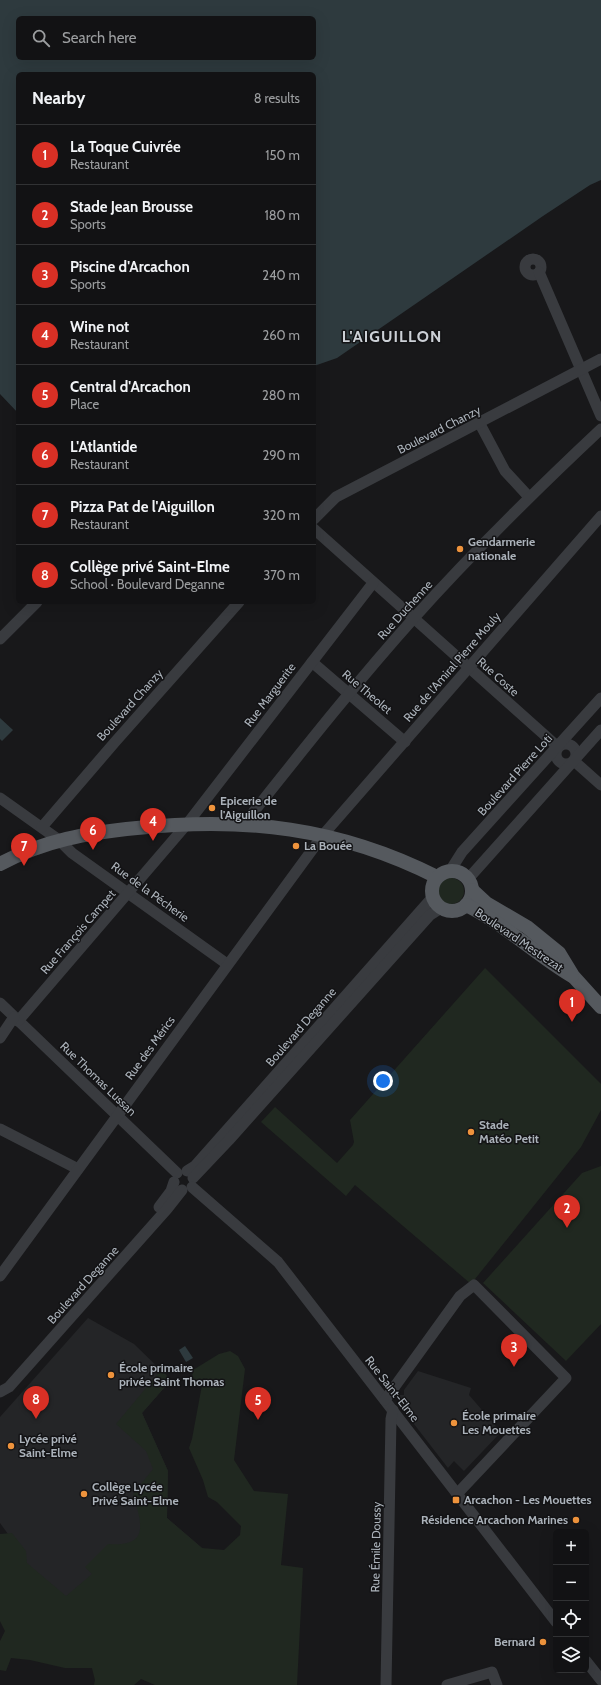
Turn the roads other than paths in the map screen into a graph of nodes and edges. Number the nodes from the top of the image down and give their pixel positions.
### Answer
1 (539, 272) dead end
2 (601, 359) edge
3 (581, 370) junction
4 (601, 416) edge
5 (480, 424) junction
6 (601, 429) edge
7 (529, 497) junction
8 (601, 516) edge
9 (316, 517) edge
10 (316, 531) edge
11 (373, 583) junction
12 (35, 604) edge
13 (238, 604) edge
14 (414, 618) junction
15 (0, 639) edge
16 (312, 662) junction
17 (469, 668) junction
18 (349, 693) junction
19 (601, 698) edge
20 (601, 730) edge
21 (405, 742) junction
22 (558, 747) junction
23 (574, 761) junction
24 (601, 785) edge
25 (0, 798) edge
26 (188, 824) junction
27 (244, 824) junction
28 (42, 827) junction
29 (323, 835) junction
30 (59, 840) junction
31 (0, 864) edge
32 (450, 871) junction
33 (437, 877) junction
34 (470, 885) junction
35 (129, 893) junction
36 (437, 903) junction
37 (466, 905) junction
38 (228, 964) junction
39 (573, 976) junction
40 (0, 1003) edge
41 (601, 1007) edge
42 (16, 1019) junction
43 (0, 1038) edge
44 (117, 1116) junction
45 (0, 1129) edge
46 (78, 1169) junction
47 (184, 1180) junction
48 (0, 1276) edge
49 (0, 1386) edge
50 (0, 1392) edge
51 (385, 1400) junction
52 (393, 1410) junction
53 (457, 1494) junction
54 (553, 1618) edge
55 (589, 1665) edge
56 (601, 1680) edge
57 (386, 1685) edge
58 (447, 1685) edge
59 (497, 1685) edge

1 - 3 street
2 - 3 street, Boulevard Chanzy
3 - 4 street
3 - 5 street, Boulevard Chanzy
5 - 7 street
5 - 9 street, Boulevard Chanzy
6 - 7 street, Rue Duchenne
7 - 14 street, Rue Duchenne
8 - 17 street, Rue de l'Amiral Pierre Mouly
10 - 11 street, Rue Coste
11 - 14 street, Rue Coste
11 - 16 street, Rue Marguerite
12 - 15 street
13 - 28 street, Boulevard Chanzy
14 - 17 street, Rue Coste
14 - 18 street, Rue Duchenne
16 - 18 street, Rue Theolet
16 - 26 street, Rue Marguerite
17 - 21 street, Rue de l'Amiral Pierre Mouly
17 - 22 street, Rue Coste
18 - 21 street, Rue Theolet
18 - 27 street, Rue Duchenne
19 - 22 street, Boulevard Pierre Loti
20 - 23 street
21 - 29 street, Rue de l'Amiral Pierre Mouly
22 - 23 street
22 - 32 street, Boulevard Pierre Loti
23 - 24 street
23 - 34 street
25 - 28 street, Rue de la Pécherie
26 - 27 main road
26 - 30 main road
26 - 35 street, Rue François Campet
27 - 29 main road
28 - 30 street, Rue de la Pécherie
29 - 33 main road
29 - 38 street, Rue des Mérics
30 - 31 main road
30 - 35 street, Rue de la Pécherie
32 - 33 main road
32 - 34 main road
33 - 36 main road
34 - 37 main road
34 - 39 main road, Boulevard Mestrezat
35 - 38 street, Rue de la Pécherie
35 - 42 street, Rue François Campet
36 - 37 main road
36 - 47 street, Boulevard Deganne
37 - 39 main road, Boulevard Mestrezat
38 - 44 street, Rue des Mérics
39 - 41 main road, Boulevard Mestrezat
40 - 42 street, Rue Thomas Lussan
42 - 43 street, Rue François Campet
42 - 44 street, Rue Thomas Lussan
44 - 46 street, Rue des Mérics
44 - 47 street, Rue Thomas Lussan
45 - 46 street
46 - 48 street, Rue des Mérics
47 - 49 street, Boulevard Deganne
47 - 50 street, Boulevard Deganne
47 - 51 street, Rue Saint-Elme
51 - 52 street, Rue Saint-Elme
51 - 53 street
52 - 53 street, Rue Saint-Elme
52 - 57 street, Rue Émile Doussy
53 - 54 street, Rue Saint-Elme
55 - 56 street
58 - 59 street

